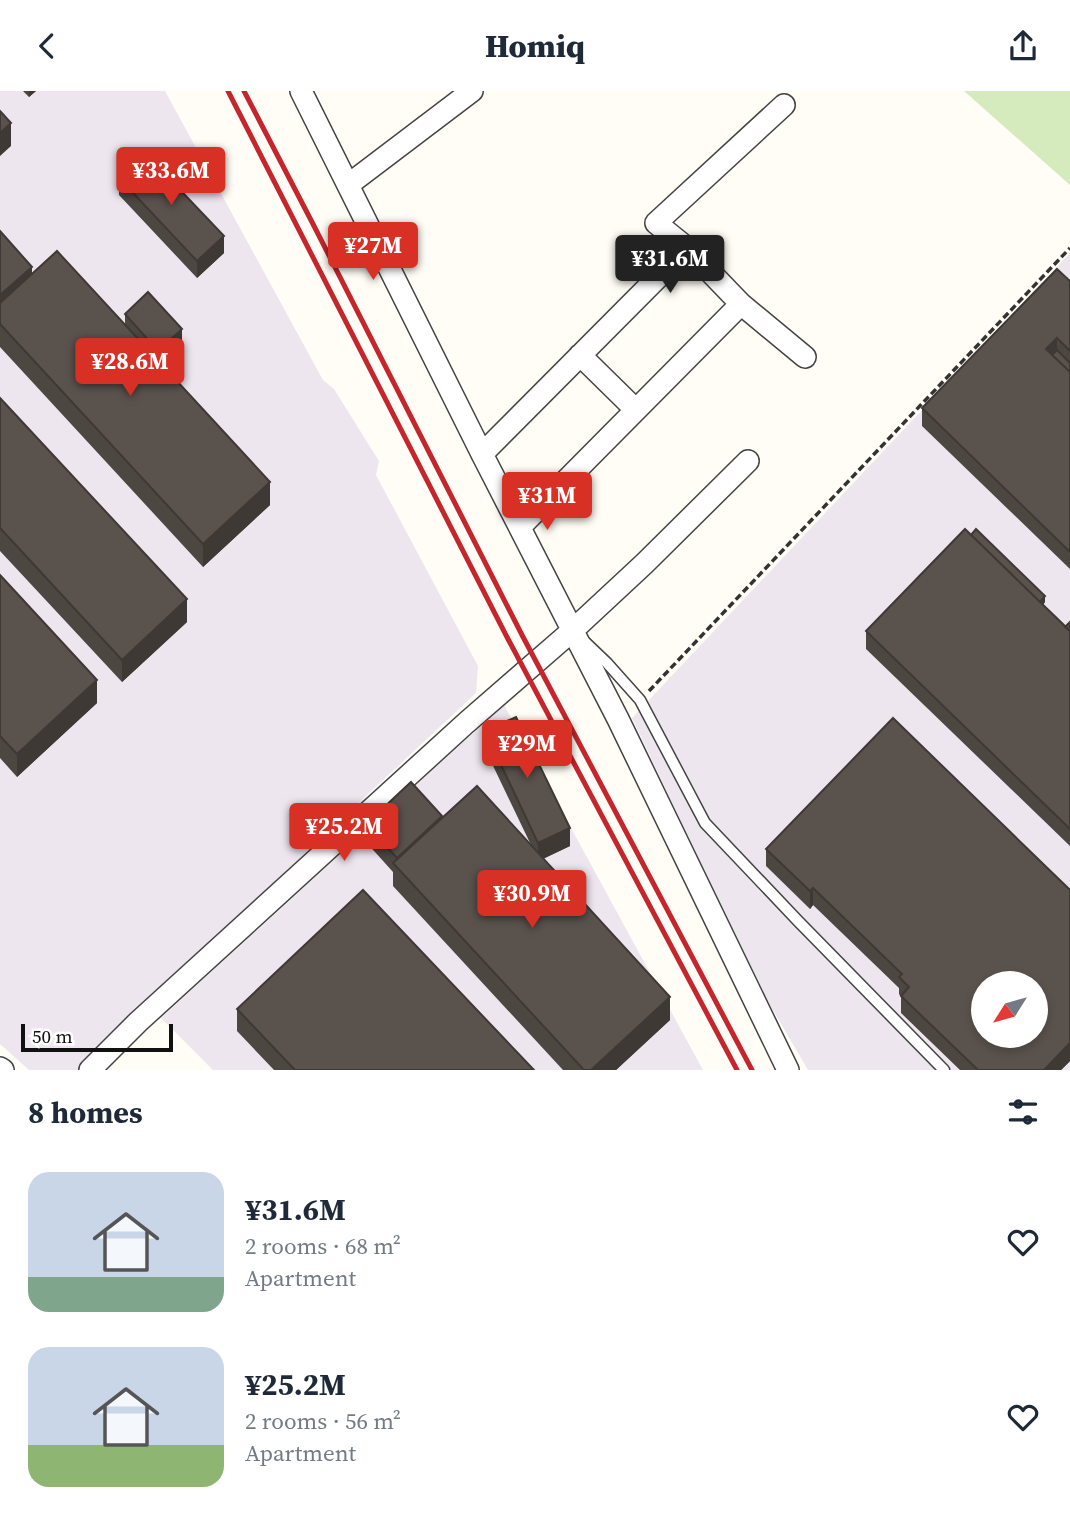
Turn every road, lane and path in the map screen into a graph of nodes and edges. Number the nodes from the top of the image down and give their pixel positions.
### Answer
1 (301, 91) edge
2 (471, 91) edge
3 (784, 105) dead end
4 (348, 185) junction
5 (687, 248) junction
6 (1070, 248) edge
7 (741, 304) junction
8 (580, 355) junction
9 (805, 358) dead end
10 (636, 410) junction
11 (482, 454) junction
12 (748, 461) dead end
13 (520, 527) junction
14 (573, 630) junction
15 (640, 700) junction
16 (90, 1070) edge
17 (788, 1070) edge
18 (944, 1070) edge

1 - 4 street
2 - 4 street
3 - 5 street
4 - 11 street
5 - 7 street
5 - 8 street
6 - 15 path
7 - 9 street
7 - 10 street
8 - 10 street
8 - 11 street
10 - 13 street
11 - 13 street
12 - 14 street
13 - 14 street
14 - 15 lane
14 - 16 street
14 - 17 street
15 - 18 lane

